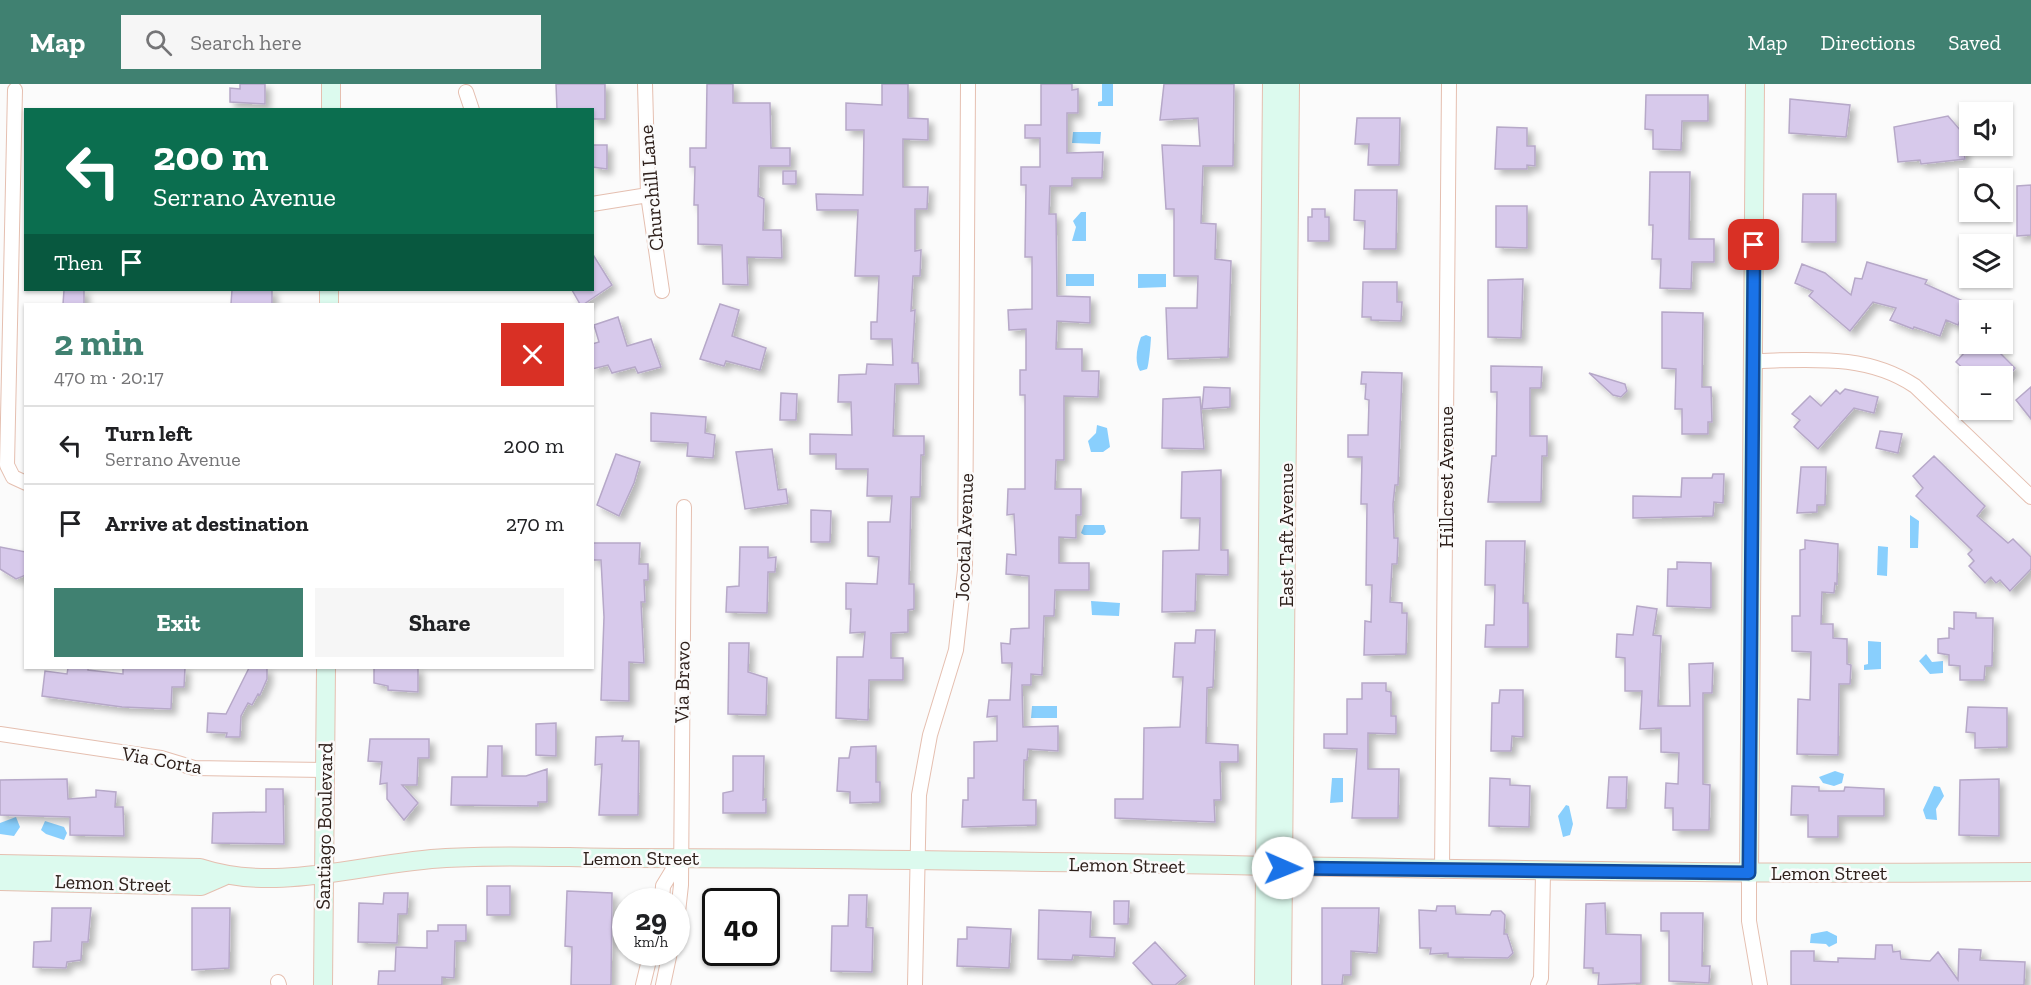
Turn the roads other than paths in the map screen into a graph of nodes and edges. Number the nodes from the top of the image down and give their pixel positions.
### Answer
1 (331, 84) edge
2 (645, 84) edge
3 (968, 84) edge
4 (1272, 84) edge
5 (1290, 84) edge
6 (1449, 84) edge
7 (1755, 84) edge
8 (15, 90) dead end
9 (466, 92) dead end
10 (331, 108) edge
11 (471, 108) edge
12 (648, 195) junction
13 (594, 204) edge
14 (662, 291) dead end
15 (1279, 332) junction
16 (1753, 360) junction
17 (19, 480) edge
18 (2031, 497) edge
19 (684, 507) dead end
20 (326, 669) edge
21 (0, 734) edge
22 (325, 770) junction
23 (680, 858) junction
24 (917, 861) junction
25 (0, 864) edge
26 (1275, 868) junction
27 (1443, 871) junction
28 (1543, 872) junction
29 (2031, 872) edge
30 (324, 873) junction
31 (1749, 873) junction
32 (224, 876) junction
33 (0, 881) edge
34 (663, 888) edge
35 (680, 888) edge
36 (648, 966) edge
37 (667, 966) edge
38 (323, 985) edge
39 (643, 985) edge
40 (663, 985) edge
41 (915, 985) edge
42 (1264, 985) edge
43 (1282, 985) edge
44 (1538, 985) edge
45 (1760, 985) edge

1 - 10 street
2 - 12 street, Churchill Lane
3 - 24 street, Jocotal Avenue
4 - 15 street, East Taft Avenue
5 - 15 street, East Taft Avenue
6 - 27 street, Hillcrest Avenue
7 - 16 street
8 - 17 street
9 - 11 street
12 - 13 street
12 - 14 street, Churchill Lane
15 - 26 street, East Taft Avenue
16 - 18 street
16 - 31 street
19 - 23 street, Via Bravo
20 - 22 street, Santiago Boulevard
21 - 22 street, Via Corta
22 - 30 street, Santiago Boulevard
23 - 24 street, Lemon Street
23 - 30 street, Lemon Street
23 - 34 street
23 - 35 street, Via Bravo
24 - 26 street, Lemon Street
24 - 41 street, Jocotal Avenue
25 - 32 street, Lemon Street
26 - 27 street, Lemon Street
26 - 42 street, East Taft Avenue
26 - 43 street, East Taft Avenue
27 - 28 street, Lemon Street
28 - 31 street, Lemon Street
28 - 44 street
29 - 31 street, Lemon Street
30 - 32 street, Lemon Street
30 - 38 street, Santiago Boulevard
31 - 45 street
32 - 33 street, Lemon Street
36 - 39 street
37 - 40 street

